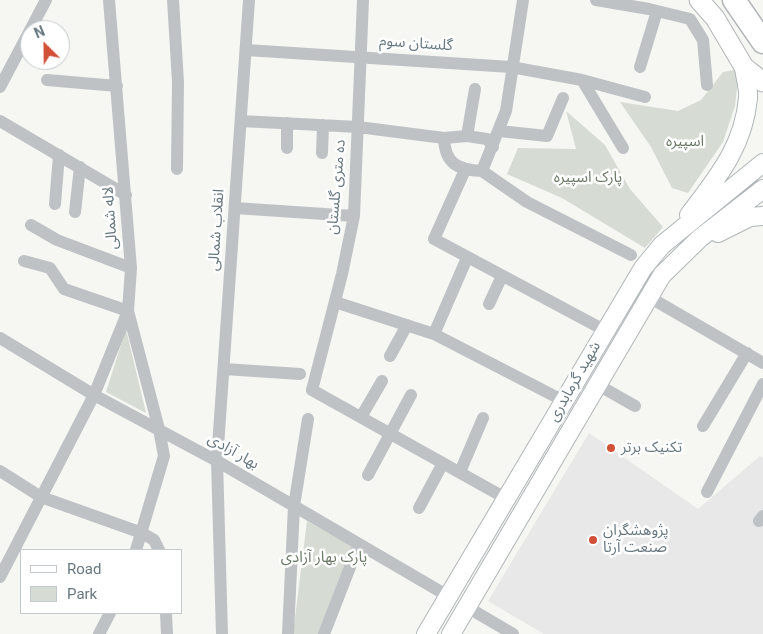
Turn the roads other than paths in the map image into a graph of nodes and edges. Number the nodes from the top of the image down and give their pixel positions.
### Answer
1 (46, 0) edge
2 (110, 0) edge
3 (173, 0) edge
4 (249, 0) edge
5 (363, 0) edge
6 (523, 0) edge
7 (596, 0) edge
8 (699, 0) edge
9 (734, 0) edge
10 (657, 11) junction
11 (763, 42) edge
12 (246, 50) junction
13 (360, 57) junction
14 (640, 67) dead end
15 (511, 68) junction
16 (744, 68) junction
17 (47, 80) dead end
18 (582, 80) junction
19 (763, 82) edge
20 (707, 84) dead end
21 (117, 86) junction
22 (0, 87) edge
23 (475, 89) dead end
24 (645, 97) dead end
25 (563, 98) dead end
26 (0, 121) edge
27 (241, 121) junction
28 (288, 123) junction
29 (323, 125) junction
30 (358, 127) junction
31 (499, 131) junction
32 (467, 136) junction
33 (444, 138) junction
34 (493, 147) junction
35 (287, 148) dead end
36 (623, 148) dead end
37 (322, 153) dead end
38 (59, 155) junction
39 (763, 163) edge
40 (80, 168) junction
41 (177, 169) dead end
42 (465, 170) junction
43 (482, 171) junction
44 (763, 189) edge
45 (126, 195) junction
46 (55, 204) dead end
47 (235, 208) junction
48 (74, 212) dead end
49 (354, 216) junction
50 (763, 216) edge
51 (31, 225) dead end
52 (670, 239) junction
53 (632, 255) dead end
54 (467, 258) junction
55 (24, 260) dead end
56 (131, 268) junction
57 (662, 275) junction
58 (502, 276) junction
59 (649, 297) junction
60 (335, 302) junction
61 (489, 304) dead end
62 (128, 311) junction
63 (407, 325) junction
64 (606, 331) junction
65 (434, 334) junction
66 (0, 338) edge
67 (747, 353) junction
68 (390, 356) dead end
69 (763, 363) edge
70 (224, 369) junction
71 (300, 374) dead end
72 (382, 381) dead end
73 (763, 384) edge
74 (598, 385) junction
75 (94, 395) junction
76 (412, 395) dead end
77 (564, 401) junction
78 (635, 406) dead end
79 (361, 417) junction
80 (483, 418) dead end
81 (308, 419) dead end
82 (703, 426) dead end
83 (159, 429) junction
84 (391, 434) junction
85 (218, 461) junction
86 (443, 463) junction
87 (0, 471) edge
88 (460, 472) junction
89 (368, 475) dead end
90 (707, 492) dead end
91 (41, 497) junction
92 (507, 498) junction
93 (294, 506) junction
94 (419, 508) dead end
95 (142, 533) junction
96 (360, 544) junction
97 (22, 548) edge
98 (20, 549) edge
99 (136, 549) edge
100 (158, 549) edge
101 (4, 560) edge
102 (0, 577) edge
103 (448, 596) junction
104 (466, 607) junction
105 (109, 614) edge
106 (166, 614) edge
107 (99, 634) edge
108 (167, 634) edge
109 (222, 634) edge
110 (288, 634) edge
111 (324, 634) edge
112 (426, 634) edge
113 (451, 634) edge
114 (513, 634) edge

1 - 22 street
2 - 21 street, لاله شمالی
3 - 41 street
4 - 12 street, انقلاب شمالی
5 - 13 street, ده متری گلستان
6 - 15 street
7 - 10 street
8 - 16 main road
9 - 11 highway
10 - 14 street
10 - 20 street
12 - 13 street, گلستان سوم
12 - 27 street, انقلاب شمالی
13 - 15 street, گلستان سوم
13 - 30 street, ده متری گلستان
15 - 18 street, گلستان سوم
15 - 31 street
16 - 19 main road
16 - 52 main road
17 - 21 street
18 - 24 street, گلستان سوم
18 - 36 street
21 - 45 street, لاله شمالی
23 - 32 street
25 - 31 street
26 - 38 street
27 - 28 street
27 - 47 street, انقلاب شمالی
28 - 29 street
28 - 35 street
29 - 30 street
29 - 37 street
30 - 33 street
30 - 49 street, ده متری گلستان
31 - 34 street
32 - 33 street
32 - 34 street
33 - 42 street
34 - 43 street
38 - 40 street
38 - 46 street
39 - 52 main road, شهید گرمابدری
40 - 45 street
40 - 48 street
42 - 43 street
42 - 54 street
43 - 53 street
44 - 57 main road, شهید گرمابدری
45 - 56 street, لاله شمالی
47 - 49 street
47 - 70 street, انقلاب شمالی
49 - 60 street, ده متری گلستان
50 - 57 main road
51 - 56 street
52 - 64 main road, شهید گرمابدری
54 - 58 street
54 - 65 street
55 - 62 street
56 - 62 street, لاله شمالی
57 - 59 main road, شهید گرمابدری
58 - 61 street
58 - 64 street
59 - 67 street
59 - 74 main road, شهید گرمابدری
60 - 63 street
60 - 79 street, ده متری گلستان
62 - 75 street
62 - 83 street, لاله شمالی
63 - 65 street
63 - 68 street
64 - 77 main road, شهید گرمابدری
65 - 77 street
66 - 75 street, بهار آزادی
67 - 69 street
67 - 82 street
70 - 71 street
70 - 85 street, انقلاب شمالی
72 - 79 street
73 - 90 street
74 - 78 street
74 - 104 main road, شهید گرمابدری
75 - 83 street, بهار آزادی
75 - 91 street
76 - 84 street
77 - 92 main road, شهید گرمابدری
79 - 84 street
80 - 88 street
81 - 93 street
83 - 85 street, بهار آزادی
83 - 95 street, لاله شمالی
84 - 86 street
84 - 89 street
85 - 93 street, بهار آزادی
85 - 109 street, انقلاب شمالی
86 - 88 street
86 - 94 street
87 - 91 street
88 - 92 street
91 - 95 street
91 - 97 street
92 - 103 main road, شهید گرمابدری
93 - 96 street, بهار آزادی
93 - 110 street
95 - 99 street, لاله شمالی
95 - 100 street
96 - 103 street, بهار آزادی
96 - 111 street
98 - 101 street
101 - 102 street
103 - 104 main road
103 - 112 main road, شهید گرمابدری
104 - 113 main road, شهید گرمابدری
104 - 114 street
105 - 107 street
106 - 108 street

